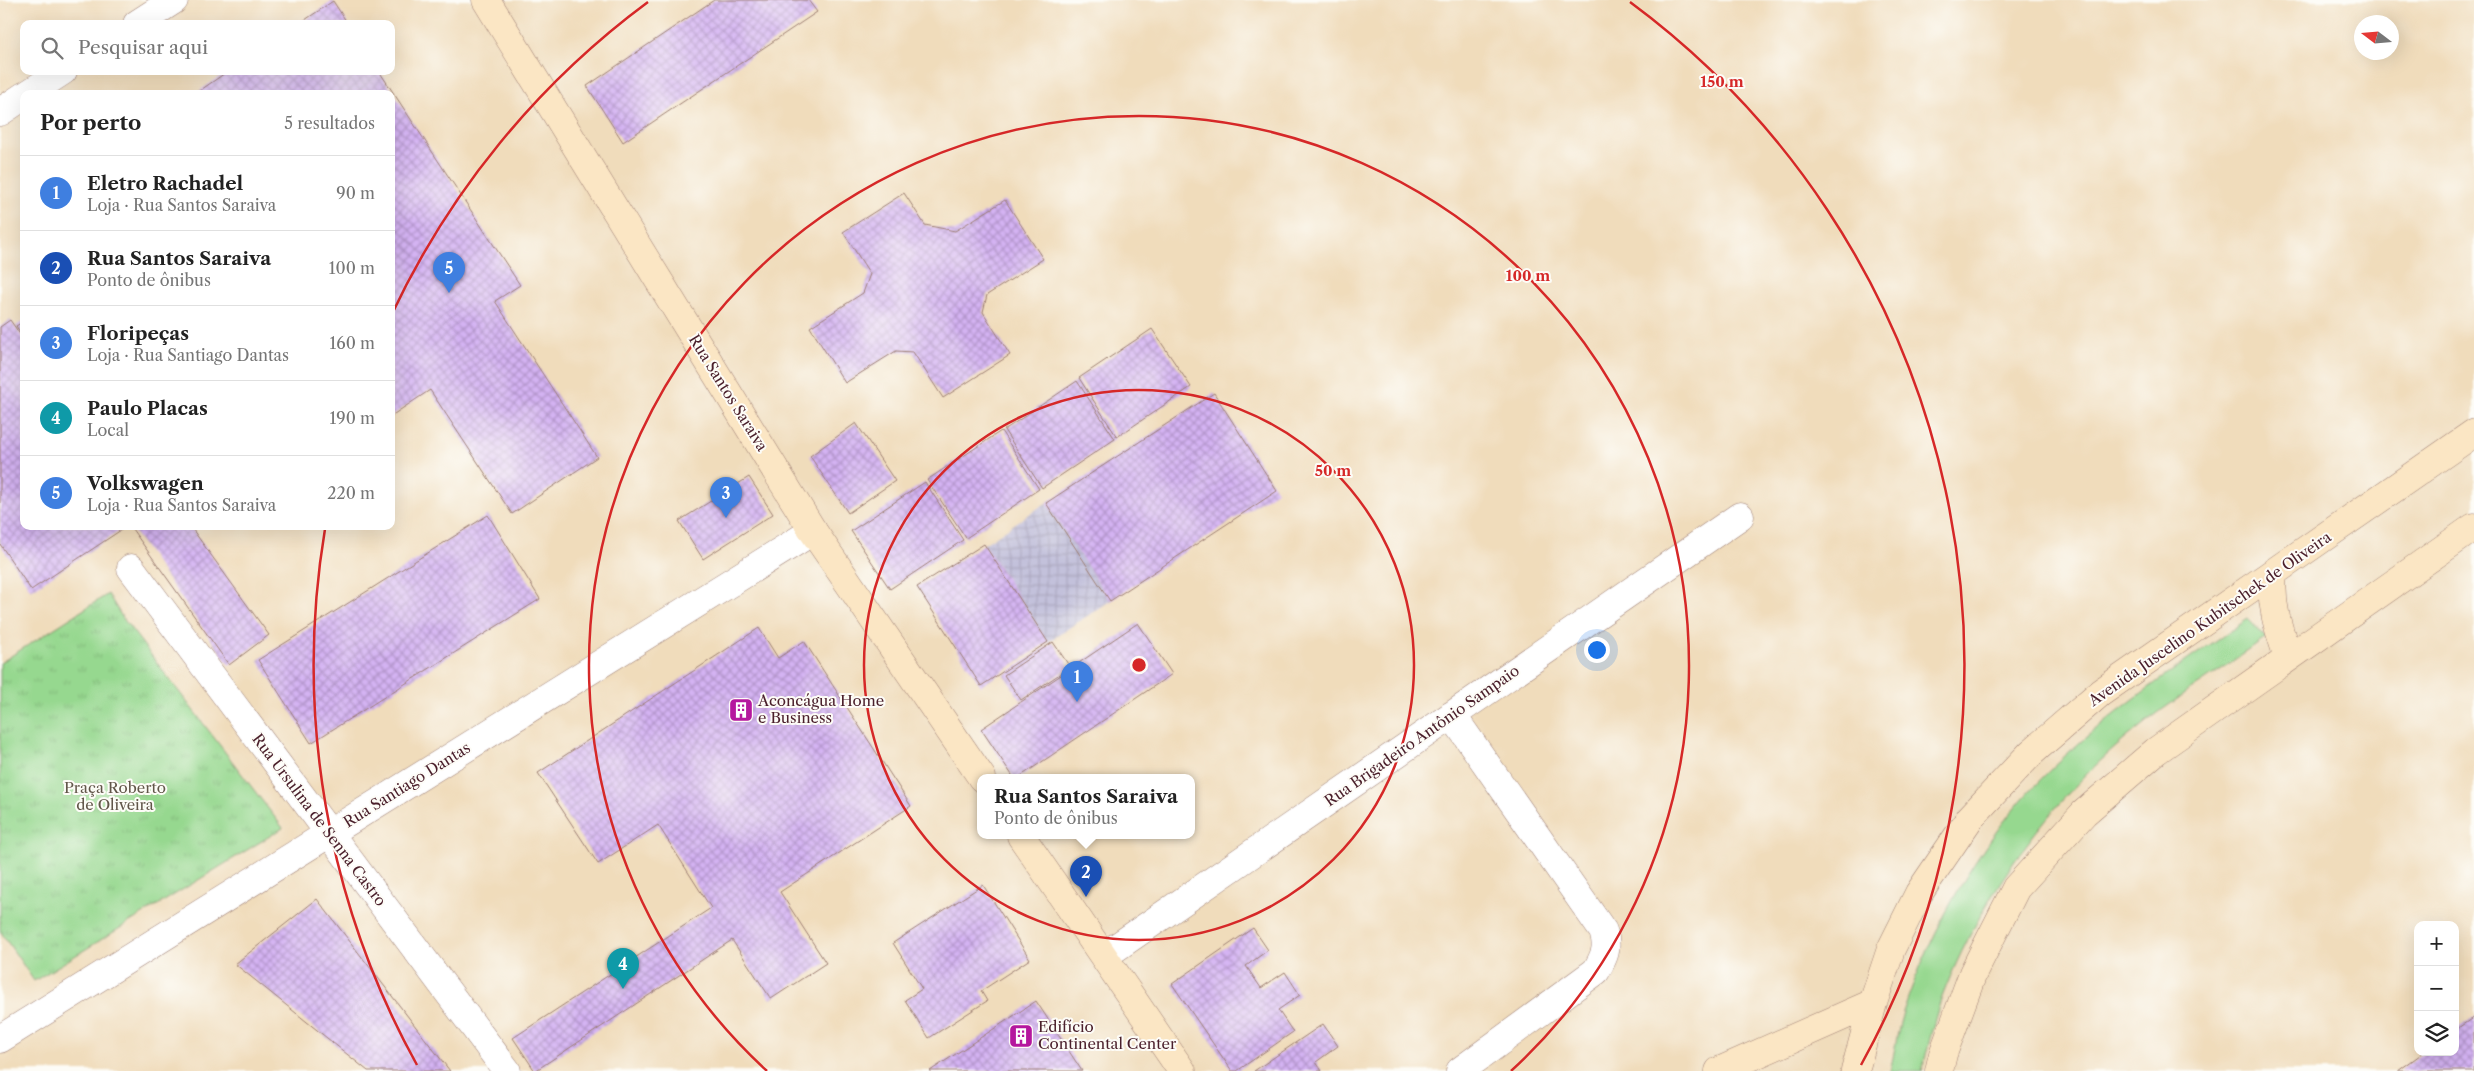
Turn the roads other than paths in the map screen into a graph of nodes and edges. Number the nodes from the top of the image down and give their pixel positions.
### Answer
1 (174, 0) edge
2 (486, 0) edge
3 (143, 20) edge
4 (57, 75) edge
5 (34, 90) edge
6 (20, 99) edge
7 (0, 112) edge
8 (2474, 433) edge
9 (1740, 516) dead end
10 (2474, 527) edge
11 (813, 531) junction
12 (131, 568) dead end
13 (2273, 574) junction
14 (2288, 657) junction
15 (1452, 715) junction
16 (979, 774) edge
17 (330, 834) junction
18 (1023, 839) edge
19 (1104, 956) junction
20 (1872, 1003) junction
21 (0, 1039) edge
22 (507, 1071) edge
23 (1182, 1071) edge
24 (1460, 1071) edge
25 (1719, 1071) edge
26 (1855, 1071) edge
27 (1940, 1071) edge

1 - 3 street
2 - 11 main road, Rua Santos Saraiva
4 - 5 street
6 - 7 street
8 - 13 main road, Avenida Juscelino Kubitschek de Oliveira
9 - 15 street, Rua Brigadeiro Antônio Sampaio
10 - 14 main road
11 - 16 main road, Rua Santos Saraiva
11 - 17 street, Rua Santiago Dantas
12 - 17 street, Rua Ursulina de Senna Castro
13 - 14 main road
13 - 20 main road, Avenida Juscelino Kubitschek de Oliveira
14 - 27 main road
15 - 19 street, Rua Brigadeiro Antônio Sampaio
15 - 24 street
17 - 21 street, Rua Santiago Dantas
17 - 22 street, Rua Ursulina de Senna Castro
18 - 19 main road
19 - 23 main road
20 - 25 main road
20 - 26 main road, Avenida Juscelino Kubitschek de Oliveira

